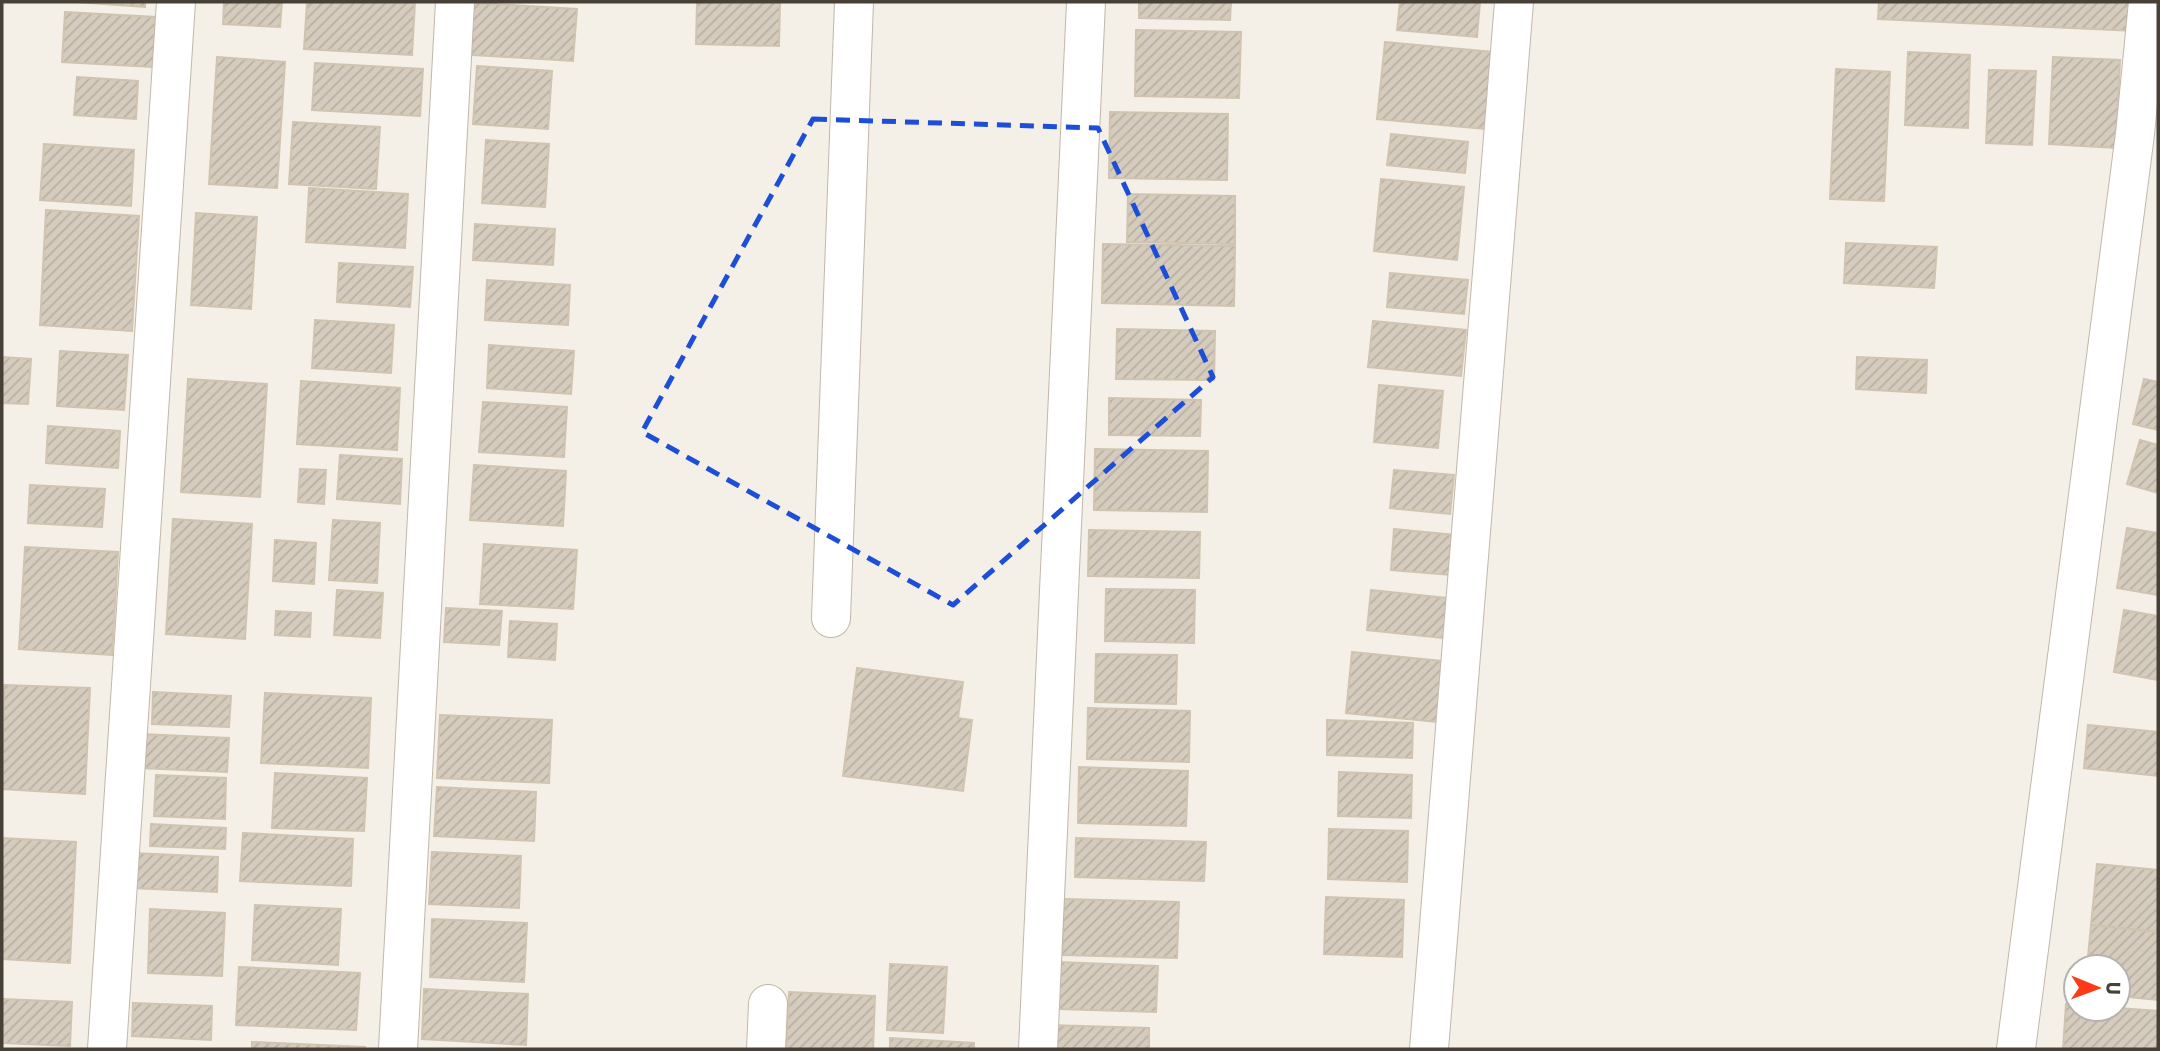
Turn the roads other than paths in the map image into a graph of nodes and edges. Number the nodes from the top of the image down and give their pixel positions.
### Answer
1 (176, 2) edge
2 (455, 2) edge
3 (853, 2) edge
4 (1086, 2) edge
5 (1514, 2) edge
6 (2148, 2) edge
7 (831, 618) dead end
8 (768, 1004) dead end
9 (107, 1049) edge
10 (398, 1049) edge
11 (766, 1049) edge
12 (1038, 1049) edge
13 (1429, 1049) edge
14 (2016, 1049) edge

1 - 9 street
2 - 10 street
3 - 7 street
4 - 12 street
5 - 13 street
6 - 14 street
8 - 11 street

